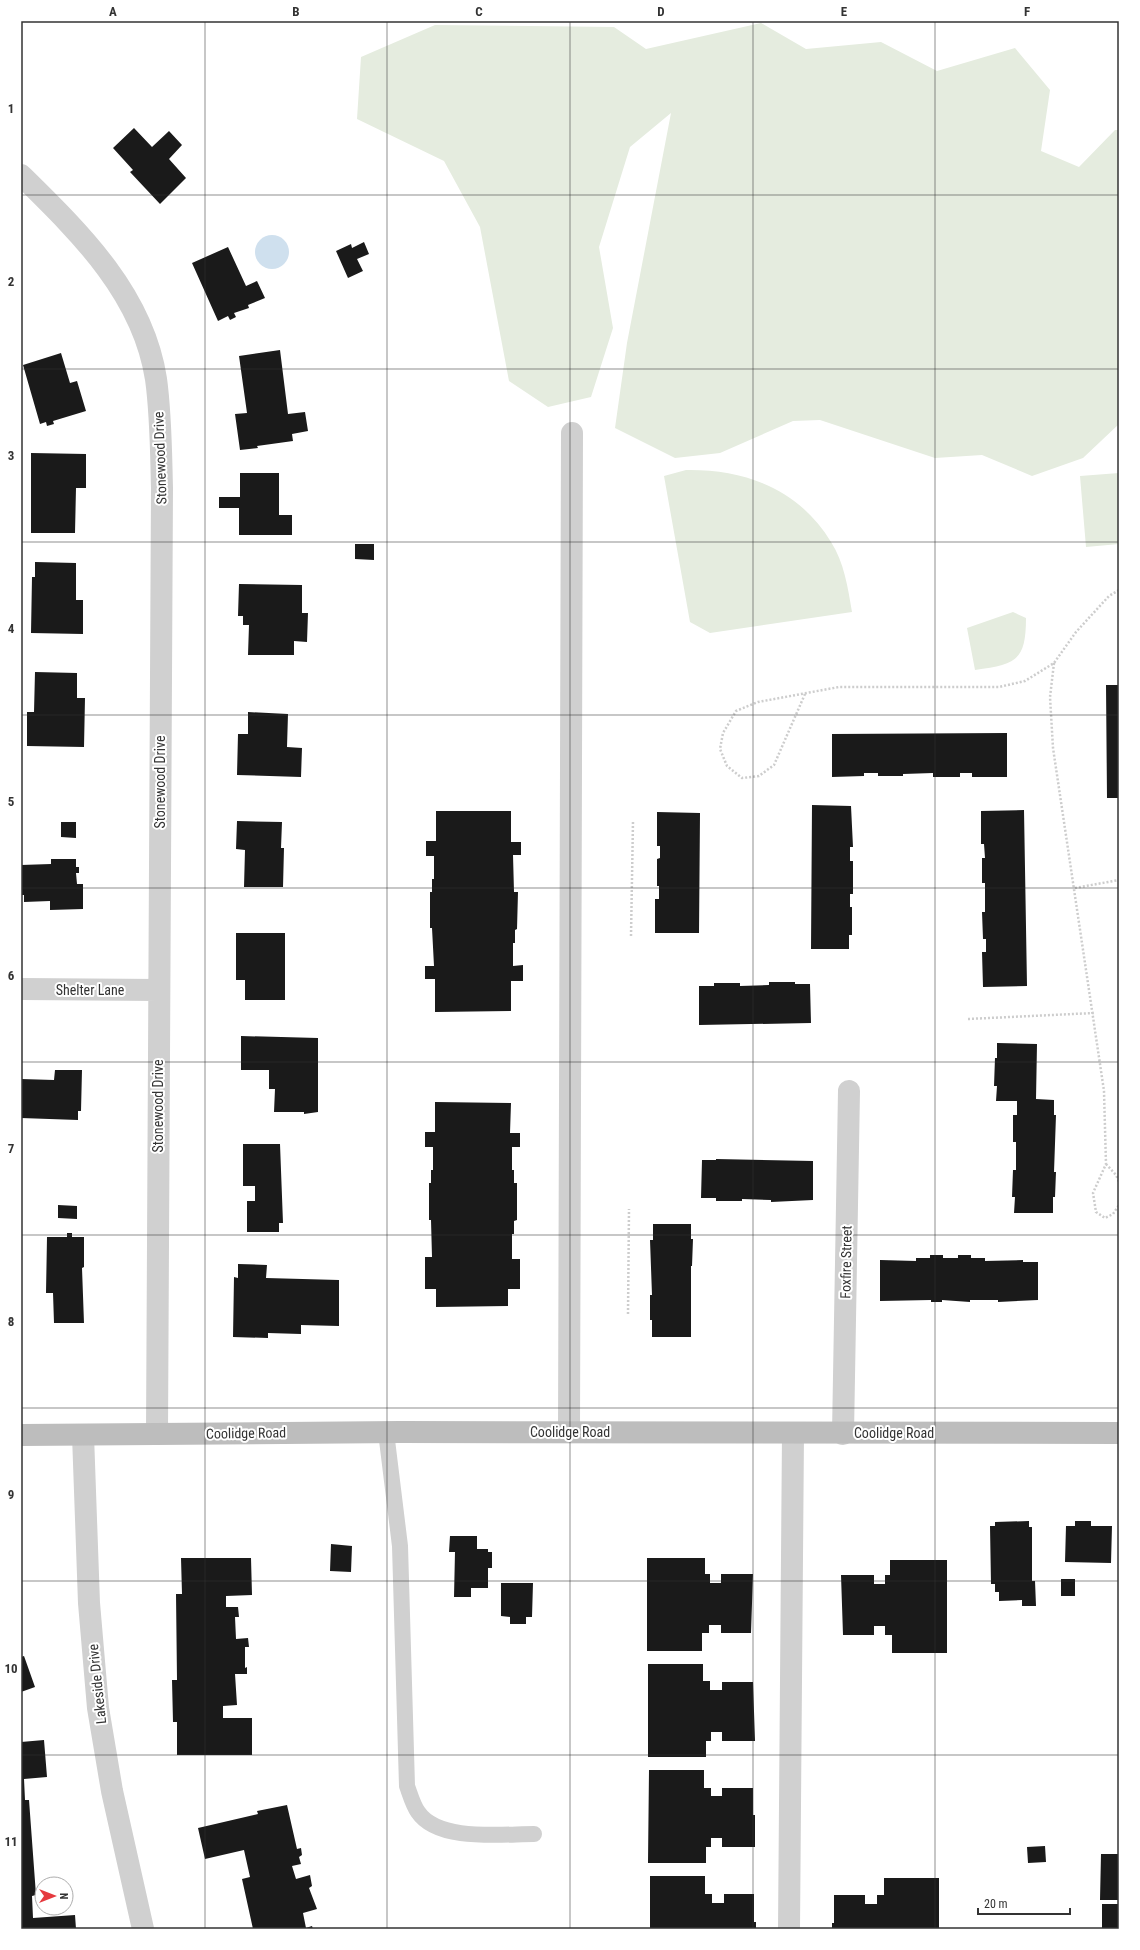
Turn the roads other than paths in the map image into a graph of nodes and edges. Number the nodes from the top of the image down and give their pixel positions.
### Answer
1 (21, 175) edge
2 (572, 433) dead end
3 (21, 989) edge
4 (159, 990) junction
5 (849, 1091) dead end
6 (386, 1432) junction
7 (570, 1432) junction
8 (793, 1433) junction
9 (1119, 1433) edge
10 (157, 1434) junction
11 (843, 1434) junction
12 (21, 1435) edge
13 (83, 1435) junction
14 (534, 1834) dead end
15 (142, 1929) edge
16 (789, 1929) edge

1 - 4 street, Stonewood Drive
2 - 7 street
3 - 4 street, Shelter Lane
4 - 10 street, Stonewood Drive
5 - 11 street, Foxfire Street
6 - 7 street, Coolidge Road
6 - 10 street, Coolidge Road
6 - 14 lane
7 - 8 street, Coolidge Road
8 - 11 street, Coolidge Road
8 - 16 street
9 - 11 street, Coolidge Road
10 - 13 street, Coolidge Road
12 - 13 street, Coolidge Road
13 - 15 street, Lakeside Drive

